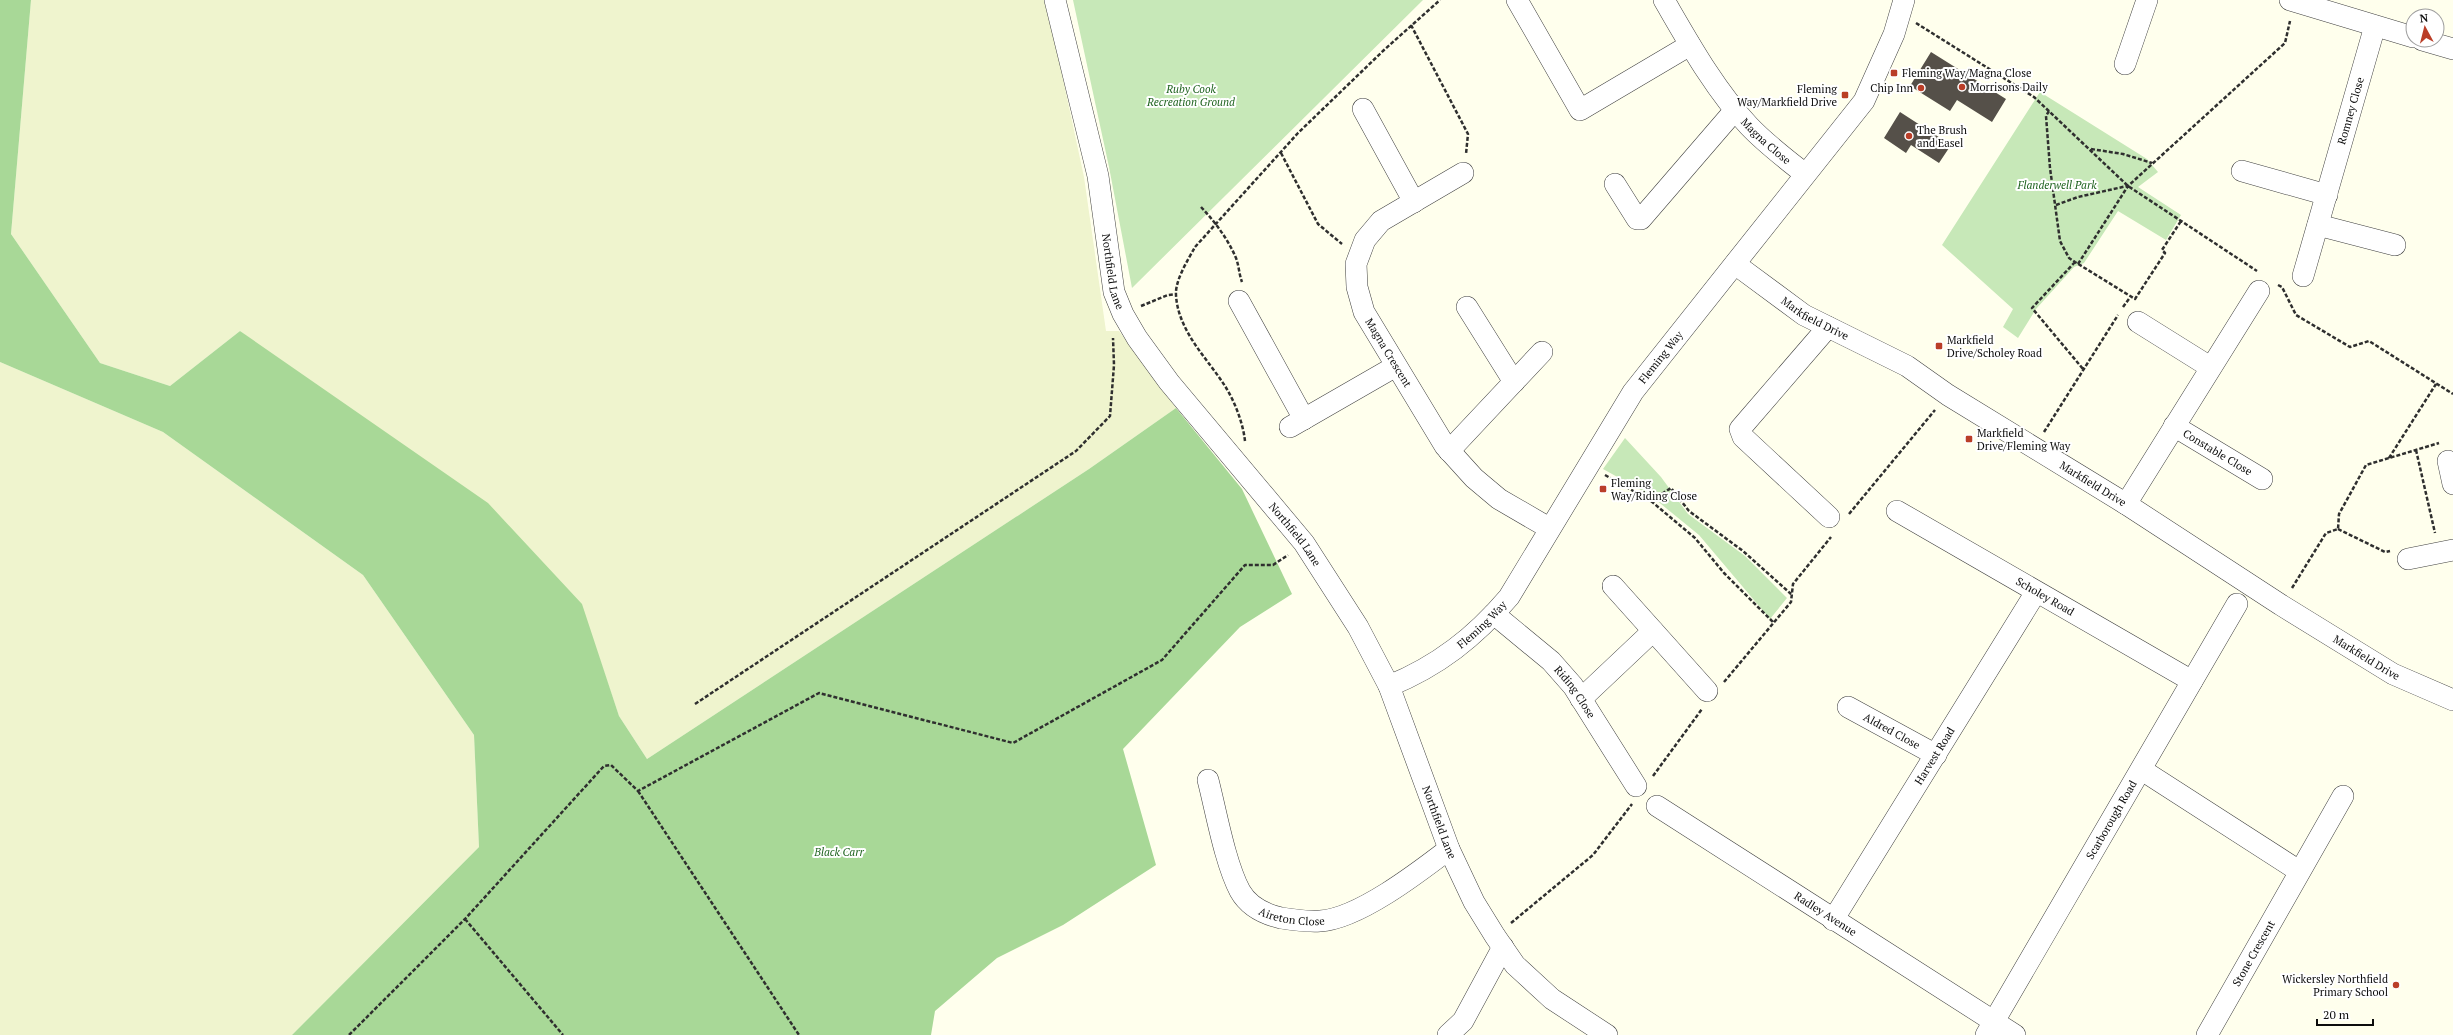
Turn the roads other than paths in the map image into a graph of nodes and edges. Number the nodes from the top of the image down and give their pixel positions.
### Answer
1 (1055, 0) edge
2 (1517, 0) edge
3 (1664, 0) edge
4 (2147, 0) edge
5 (2293, 1) edge
6 (1902, 7) edge
7 (2375, 26) junction
8 (2405, 35) edge
9 (1690, 45) junction
10 (2125, 64) dead end
11 (1363, 109) dead end
12 (1735, 110) junction
13 (2242, 171) dead end
14 (1463, 173) road end
15 (1805, 174) junction
16 (1614, 184) dead end
17 (2327, 195) junction
18 (1414, 202) junction
19 (2318, 224) junction
20 (2395, 245) dead end
21 (1735, 264) junction
22 (2303, 276) dead end
23 (2266, 283) road end
24 (1238, 301) road end
25 (1467, 307) dead end
26 (2138, 322) dead end
27 (1828, 327) junction
28 (1542, 352) dead end
29 (1396, 366) junction
30 (2210, 367) junction
31 (1514, 382) junction
32 (2174, 426) junction
33 (1449, 451) junction
34 (2445, 452) road end
35 (2262, 479) dead end
36 (2453, 484) edge
37 (2126, 504) junction
38 (1897, 511) dead end
39 (1837, 522) road end
40 (1549, 528) junction
41 (2453, 550) edge
42 (2400, 555) road end
43 (1612, 586) dead end
44 (2036, 592) junction
45 (2238, 604) dead end
46 (1494, 614) junction
47 (1653, 631) junction
48 (2192, 681) junction
49 (1389, 686) junction
50 (1712, 692) road end
51 (1581, 699) junction
52 (2453, 700) edge
53 (1848, 707) dead end
54 (1936, 755) junction
55 (2142, 770) junction
56 (1208, 780) dead end
57 (1641, 788) road end
58 (2343, 796) dead end
59 (1657, 806) dead end
60 (1450, 849) junction
61 (2299, 872) junction
62 (1833, 920) junction
63 (1499, 942) junction
64 (1990, 1028) edge
65 (1600, 1033) edge
66 (1448, 1035) edge
67 (2015, 1035) edge
68 (2207, 1035) edge

1 - 49 street, Northfield Lane
2 - 9 street
3 - 9 street, Magna Close
4 - 10 street
5 - 7 street
6 - 15 street, Fleming Way
7 - 8 street
7 - 17 street, Romney Close
9 - 12 street, Magna Close
11 - 18 street
12 - 15 street, Magna Close
12 - 16 street
13 - 17 street
14 - 18 street, Magna Crescent
15 - 21 street, Fleming Way
17 - 19 street, Romney Close
18 - 29 street, Magna Crescent
19 - 20 street
19 - 22 street, Romney Close
21 - 27 street, Markfield Drive
21 - 40 street, Fleming Way
23 - 30 street, Constable Close
24 - 29 street
25 - 31 street
26 - 30 street
27 - 37 street, Markfield Drive
27 - 39 street
28 - 31 street
29 - 33 street, Magna Crescent
30 - 32 street, Constable Close
31 - 33 street
32 - 35 street, Constable Close
32 - 37 street, Constable Close
33 - 40 street, Magna Crescent
34 - 36 street
37 - 52 street, Markfield Drive
38 - 44 street, Scholey Road
40 - 46 street, Fleming Way
41 - 42 street
43 - 47 street
44 - 48 street, Scholey Road
44 - 54 street, Harvest Road
45 - 48 street, Scarborough Road
46 - 49 street, Fleming Way
46 - 51 street, Riding Close
47 - 50 street
47 - 51 street
48 - 55 street, Scarborough Road
49 - 60 street, Northfield Lane
51 - 57 street, Riding Close
53 - 54 street, Aldred Close
54 - 62 street, Harvest Road
55 - 61 street
55 - 64 street, Scarborough Road
56 - 60 street, Aireton Close
58 - 61 street, Stone Crescent
59 - 62 street, Radley Avenue
60 - 63 street, Northfield Lane
61 - 68 street, Stone Crescent
62 - 64 street, Radley Avenue
63 - 65 street, Northfield Lane
63 - 66 street
64 - 67 street

